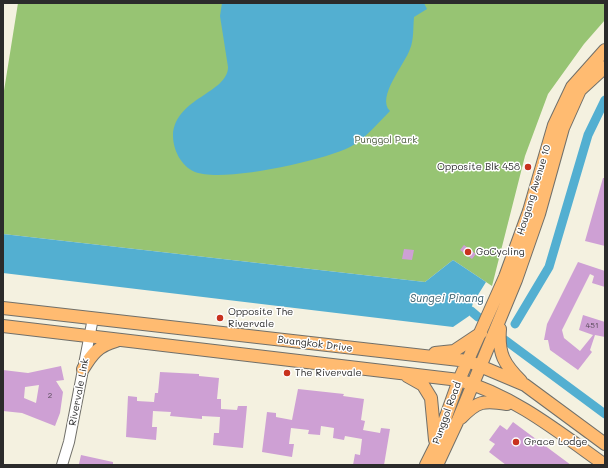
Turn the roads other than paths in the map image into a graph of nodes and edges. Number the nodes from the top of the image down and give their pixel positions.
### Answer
1 (605, 50) edge
2 (605, 67) edge
3 (3, 308) edge
4 (93, 318) junction
5 (500, 320) junction
6 (3, 326) edge
7 (482, 332) junction
8 (89, 336) junction
9 (123, 340) junction
10 (418, 355) junction
11 (468, 361) junction
12 (480, 366) junction
13 (83, 369) junction
14 (404, 373) junction
15 (459, 380) junction
16 (473, 384) junction
17 (525, 385) junction
18 (525, 410) junction
19 (458, 420) junction
20 (605, 444) edge
21 (435, 447) junction
22 (62, 465) edge
23 (426, 465) edge
24 (437, 465) edge
25 (605, 465) edge

1 - 7 main road, Hougang Avenue 10
2 - 5 main road, Hougang Avenue 10
3 - 4 main road, Buangkok Drive
4 - 8 street, Rivervale Link
4 - 10 main road, Buangkok Drive
5 - 12 main road, Hougang Avenue 10
5 - 17 main road
6 - 8 main road, Buangkok Drive
7 - 10 main road
7 - 11 main road, Hougang Avenue 10
8 - 9 main road, Buangkok Drive
8 - 13 street, Rivervale Link
9 - 13 main road
9 - 14 main road, Buangkok Drive
10 - 11 main road, Buangkok Drive
11 - 12 main road, Buangkok Drive
11 - 15 main road, Punggol Road
12 - 16 main road, Punggol Road
12 - 17 main road, Buangkok Drive
13 - 22 street, Rivervale Link
14 - 15 main road, Buangkok Drive
14 - 21 main road
15 - 16 main road, Buangkok Drive
15 - 21 main road, Punggol Road
16 - 18 main road, Buangkok Drive
16 - 19 main road, Punggol Road
17 - 20 main road, Buangkok Drive
18 - 19 main road
18 - 25 main road, Buangkok Drive
19 - 24 main road, Punggol Road
21 - 23 main road, Punggol Road

